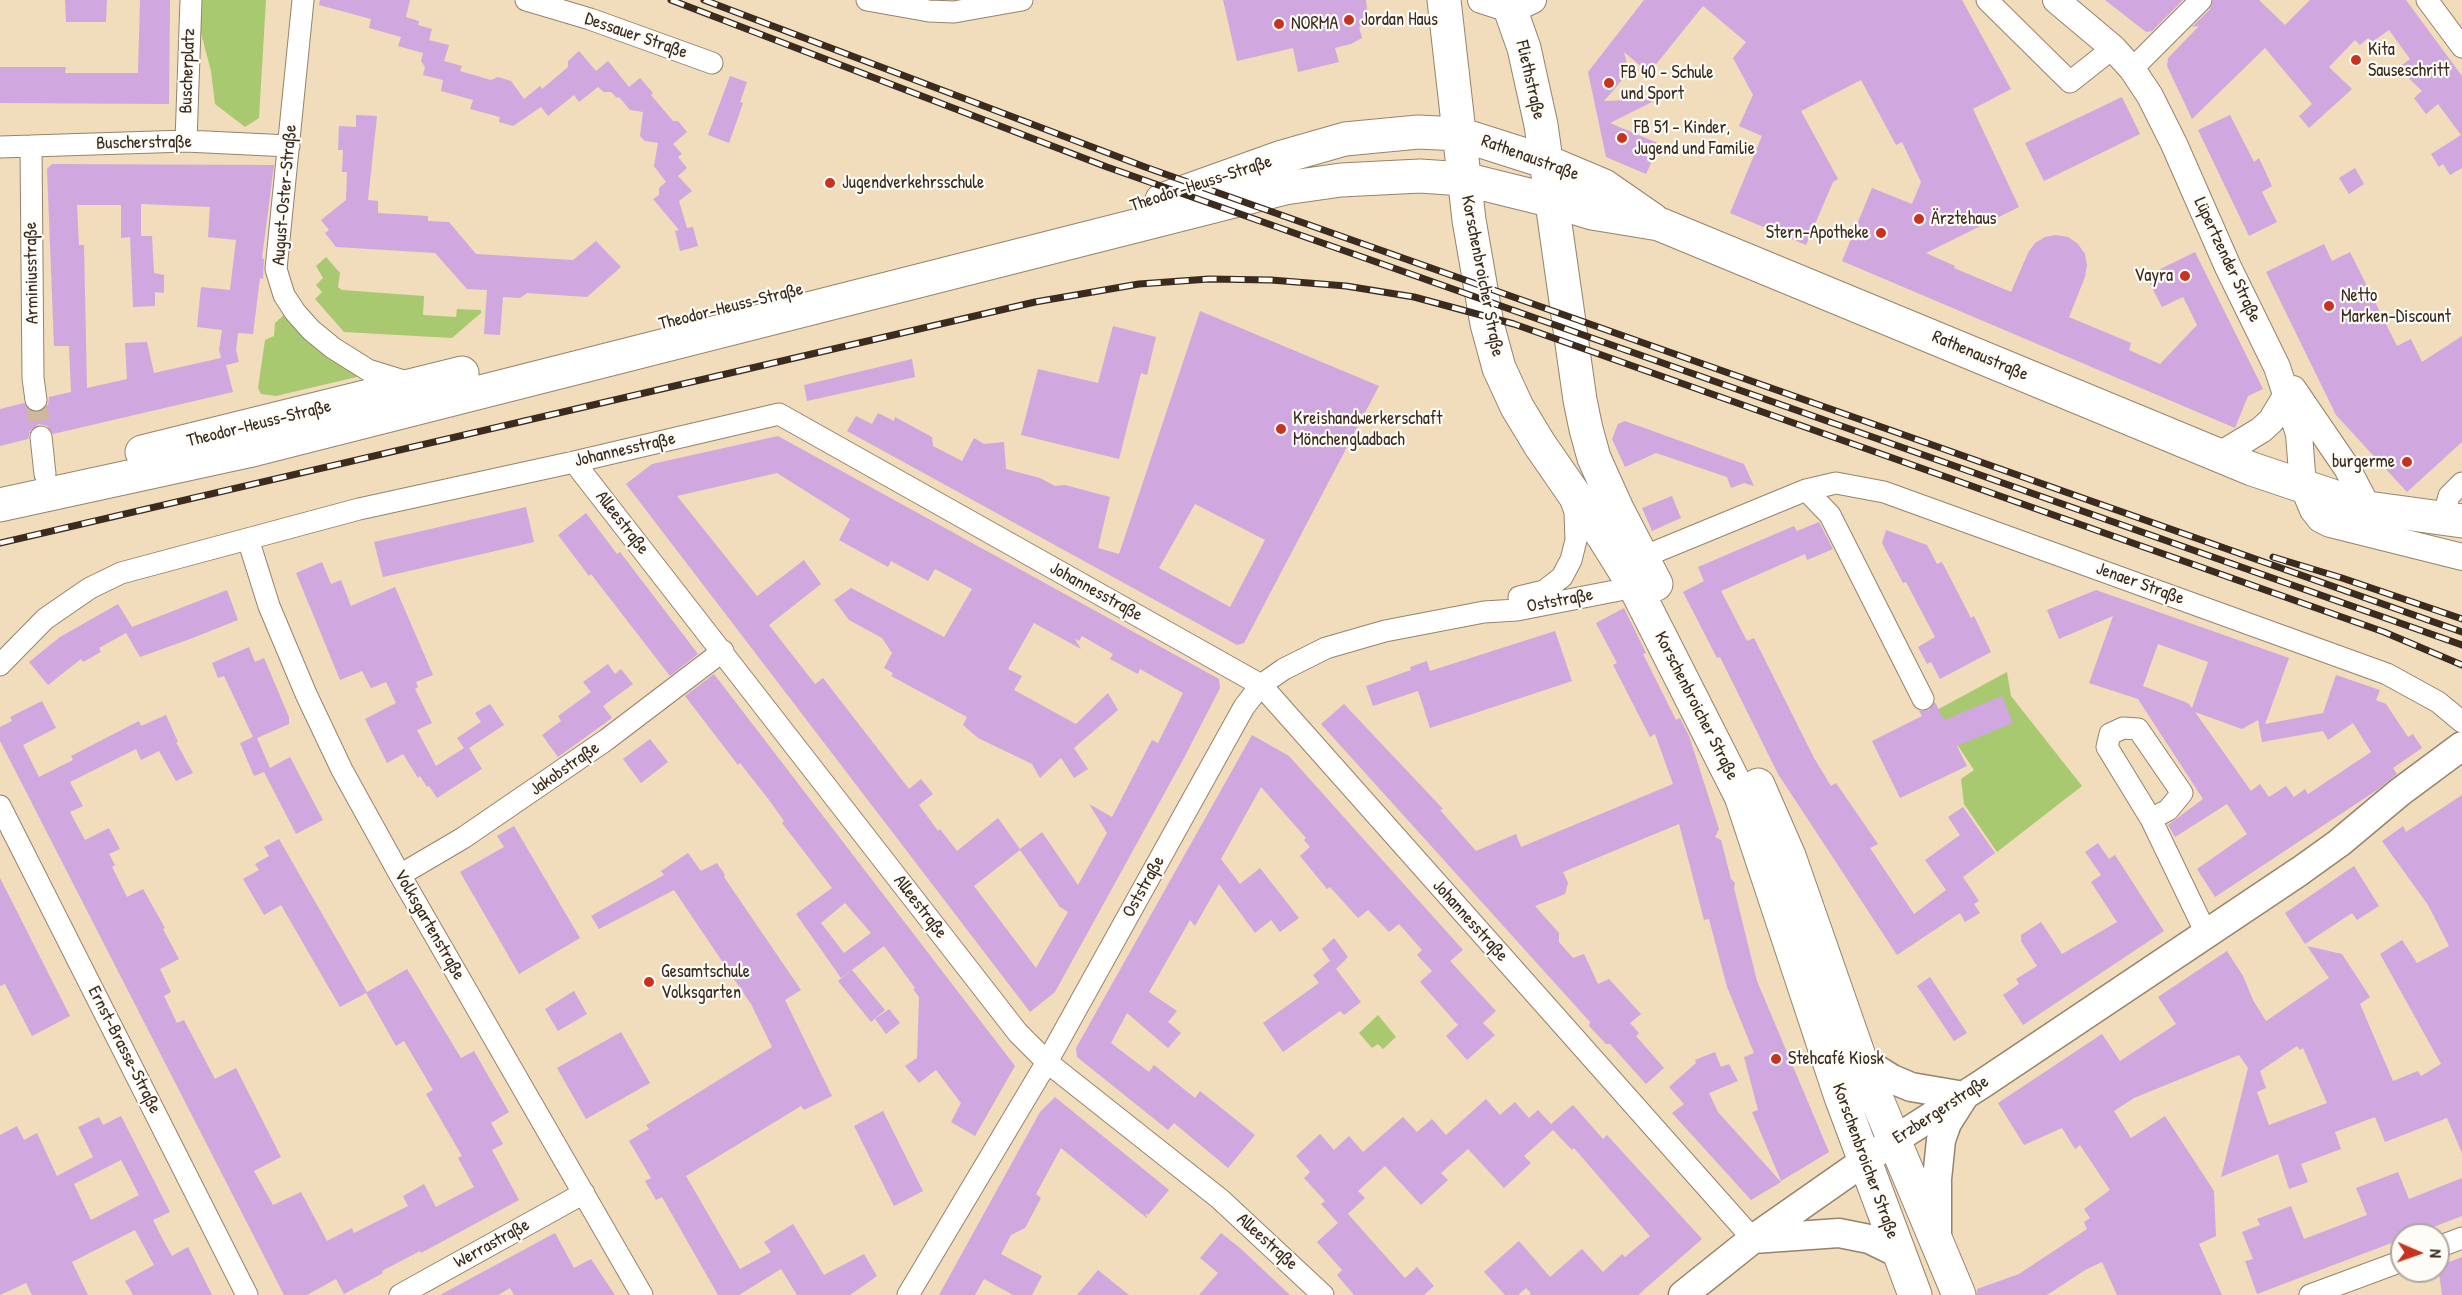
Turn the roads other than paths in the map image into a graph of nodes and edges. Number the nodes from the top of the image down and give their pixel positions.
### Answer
1 (190, 0) edge
2 (303, 0) edge
3 (526, 0) edge
4 (1022, 0) edge
5 (1444, 0) edge
6 (1481, 0) edge
7 (1987, 0) edge
8 (2056, 0) edge
9 (2201, 0) edge
10 (2427, 0) edge
11 (877, 1) edge
12 (1517, 3) edge
13 (2462, 47) edge
14 (2113, 48) junction
15 (712, 63) dead end
16 (2132, 69) junction
17 (1455, 87) junction
18 (1459, 134) junction
19 (186, 141) junction
20 (31, 146) junction
21 (289, 146) junction
22 (0, 147) edge
23 (1507, 148) junction
24 (1547, 162) junction
25 (1464, 179) junction
26 (1514, 190) junction
27 (1553, 201) junction
28 (1659, 224) junction
29 (1560, 256) junction
30 (2277, 367) junction
31 (419, 384) junction
32 (2286, 396) junction
33 (36, 400) tunnel mouth
34 (40, 437) tunnel mouth
35 (2218, 456) junction
36 (574, 462) junction
37 (45, 474) junction
38 (1564, 480) junction
39 (0, 483) edge
40 (2462, 483) edge
41 (2303, 486) junction
42 (1806, 490) junction
43 (0, 505) edge
44 (2368, 508) junction
45 (2452, 520) edge
46 (238, 542) junction
47 (2462, 557) edge
48 (1639, 572) junction
49 (1484, 612) junction
50 (723, 651) junction
51 (0, 665) edge
52 (1261, 684) junction
53 (1923, 699) dead end
54 (2462, 722) edge
55 (2462, 746) edge
56 (2462, 767) edge
57 (0, 806) edge
58 (2151, 819) dead end
59 (2340, 843) junction
60 (400, 876) junction
61 (2206, 933) junction
62 (1860, 1059) junction
63 (1047, 1062) junction
64 (1964, 1096) junction
65 (1896, 1139) junction
66 (1865, 1162) junction
67 (584, 1193) junction
68 (1753, 1239) junction
69 (1937, 1242) junction
70 (1898, 1253) junction
71 (2390, 1265) edge
72 (247, 1295) edge
73 (400, 1295) edge
74 (642, 1295) edge
75 (908, 1295) edge
76 (1323, 1295) edge
77 (1683, 1295) edge
78 (1915, 1295) edge
79 (1959, 1295) edge
80 (2310, 1295) edge

1 - 19 street, Buscherplatz
2 - 21 street, August-Oster-Straße
3 - 15 street, Dessauer Straße
4 - 11 street
5 - 17 main road
6 - 12 street
7 - 14 street
8 - 14 street, Lüpertzender Straße
9 - 16 street
10 - 13 street
12 - 24 main road, Fliethstraße
14 - 16 street, Lüpertzender Straße
16 - 30 street, Lüpertzender Straße
17 - 18 main road
17 - 23 main road
18 - 23 main road, Rathenaustraße
18 - 25 main road, Korschenbroicher Straße
18 - 26 main road
18 - 31 main road, Theodor-Heuss-Straße
19 - 20 street, Buscherstraße
19 - 21 street, Buscherstraße
20 - 22 street, Buscherstraße
20 - 33 street, Arminiusstraße
21 - 31 street, August-Oster-Straße
23 - 24 main road, Rathenaustraße
23 - 27 main road
24 - 27 main road, Korschenbroicher Straße
24 - 28 main road, Rathenaustraße
25 - 26 main road, Rathenaustraße
25 - 38 main road, Korschenbroicher Straße
25 - 43 main road, Theodor-Heuss-Straße
26 - 27 main road, Rathenaustraße
26 - 29 main road
27 - 28 main road, Rathenaustraße
27 - 29 main road, Korschenbroicher Straße
28 - 35 main road, Rathenaustraße
29 - 48 main road, Korschenbroicher Straße
30 - 32 street, Lüpertzender Straße
30 - 44 street
31 - 37 main road, Theodor-Heuss-Straße
32 - 35 street
32 - 41 street, Lüpertzender Straße
34 - 37 street
35 - 41 main road, Rathenaustraße
36 - 46 street, Johannesstraße
36 - 50 street, Alleestraße
36 - 52 street, Johannesstraße
37 - 39 main road, Theodor-Heuss-Straße
38 - 48 main road, Korschenbroicher Straße
38 - 49 street, Oststraße
40 - 45 street
41 - 44 main road, Rathenaustraße
41 - 47 street
42 - 48 street, Jenaer Straße
42 - 53 street
42 - 54 street, Jenaer Straße
44 - 45 main road, Rathenaustraße
46 - 51 street, Johannesstraße
46 - 60 street, Volksgartenstraße
48 - 49 street, Oststraße
48 - 62 main road, Korschenbroicher Straße
48 - 66 main road, Korschenbroicher Straße
49 - 52 street, Oststraße
50 - 60 street, Jakobstraße
50 - 63 street, Alleestraße
52 - 63 street, Oststraße
52 - 68 street, Johannesstraße
55 - 59 main road, Erzbergerstraße
56 - 59 main road, Erzbergerstraße
57 - 72 street, Ernst-Brasse-Straße
58 - 61 street
59 - 61 main road, Erzbergerstraße
60 - 67 street, Volksgartenstraße
61 - 64 main road, Erzbergerstraße
62 - 64 main road
62 - 65 main road, Korschenbroicher Straße
63 - 75 street, Oststraße
63 - 76 street, Alleestraße
64 - 65 main road, Erzbergerstraße
64 - 69 main road
65 - 66 main road, Erzbergerstraße
65 - 69 main road, Korschenbroicher Straße
66 - 68 main road, Erzbergerstraße
66 - 70 main road, Korschenbroicher Straße
67 - 73 street, Werrastraße
67 - 74 street, Volksgartenstraße
68 - 70 main road
68 - 77 main road, Erzbergerstraße
69 - 79 main road, Korschenbroicher Straße
70 - 78 main road, Korschenbroicher Straße
71 - 80 street

